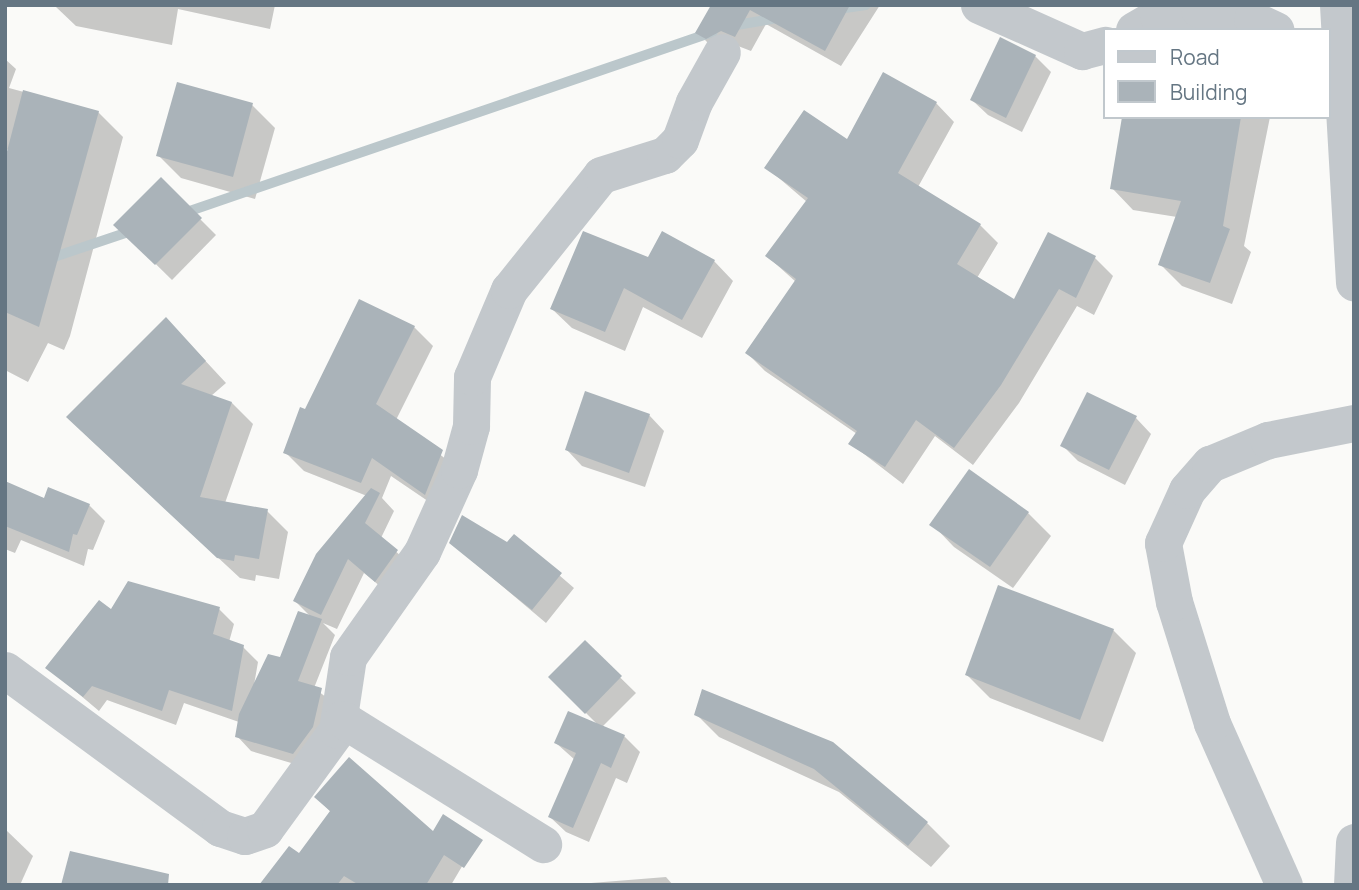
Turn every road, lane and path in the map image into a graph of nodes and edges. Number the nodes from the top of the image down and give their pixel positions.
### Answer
1 (979, 5) edge
2 (1338, 5) edge
3 (1137, 28) edge
4 (1272, 28) edge
5 (1104, 45) edge
6 (722, 52) dead end
7 (1334, 57) edge
8 (1349, 111) edge
9 (1354, 283) edge
10 (1354, 424) edge
11 (5, 670) edge
12 (342, 719) junction
13 (1354, 842) edge
14 (543, 844) dead end
15 (1284, 885) edge
16 (1352, 885) edge

1 - 5 street
2 - 7 street
3 - 4 street
6 - 12 street
7 - 8 street
8 - 9 street
10 - 15 street
11 - 12 street
12 - 14 street
13 - 16 street

